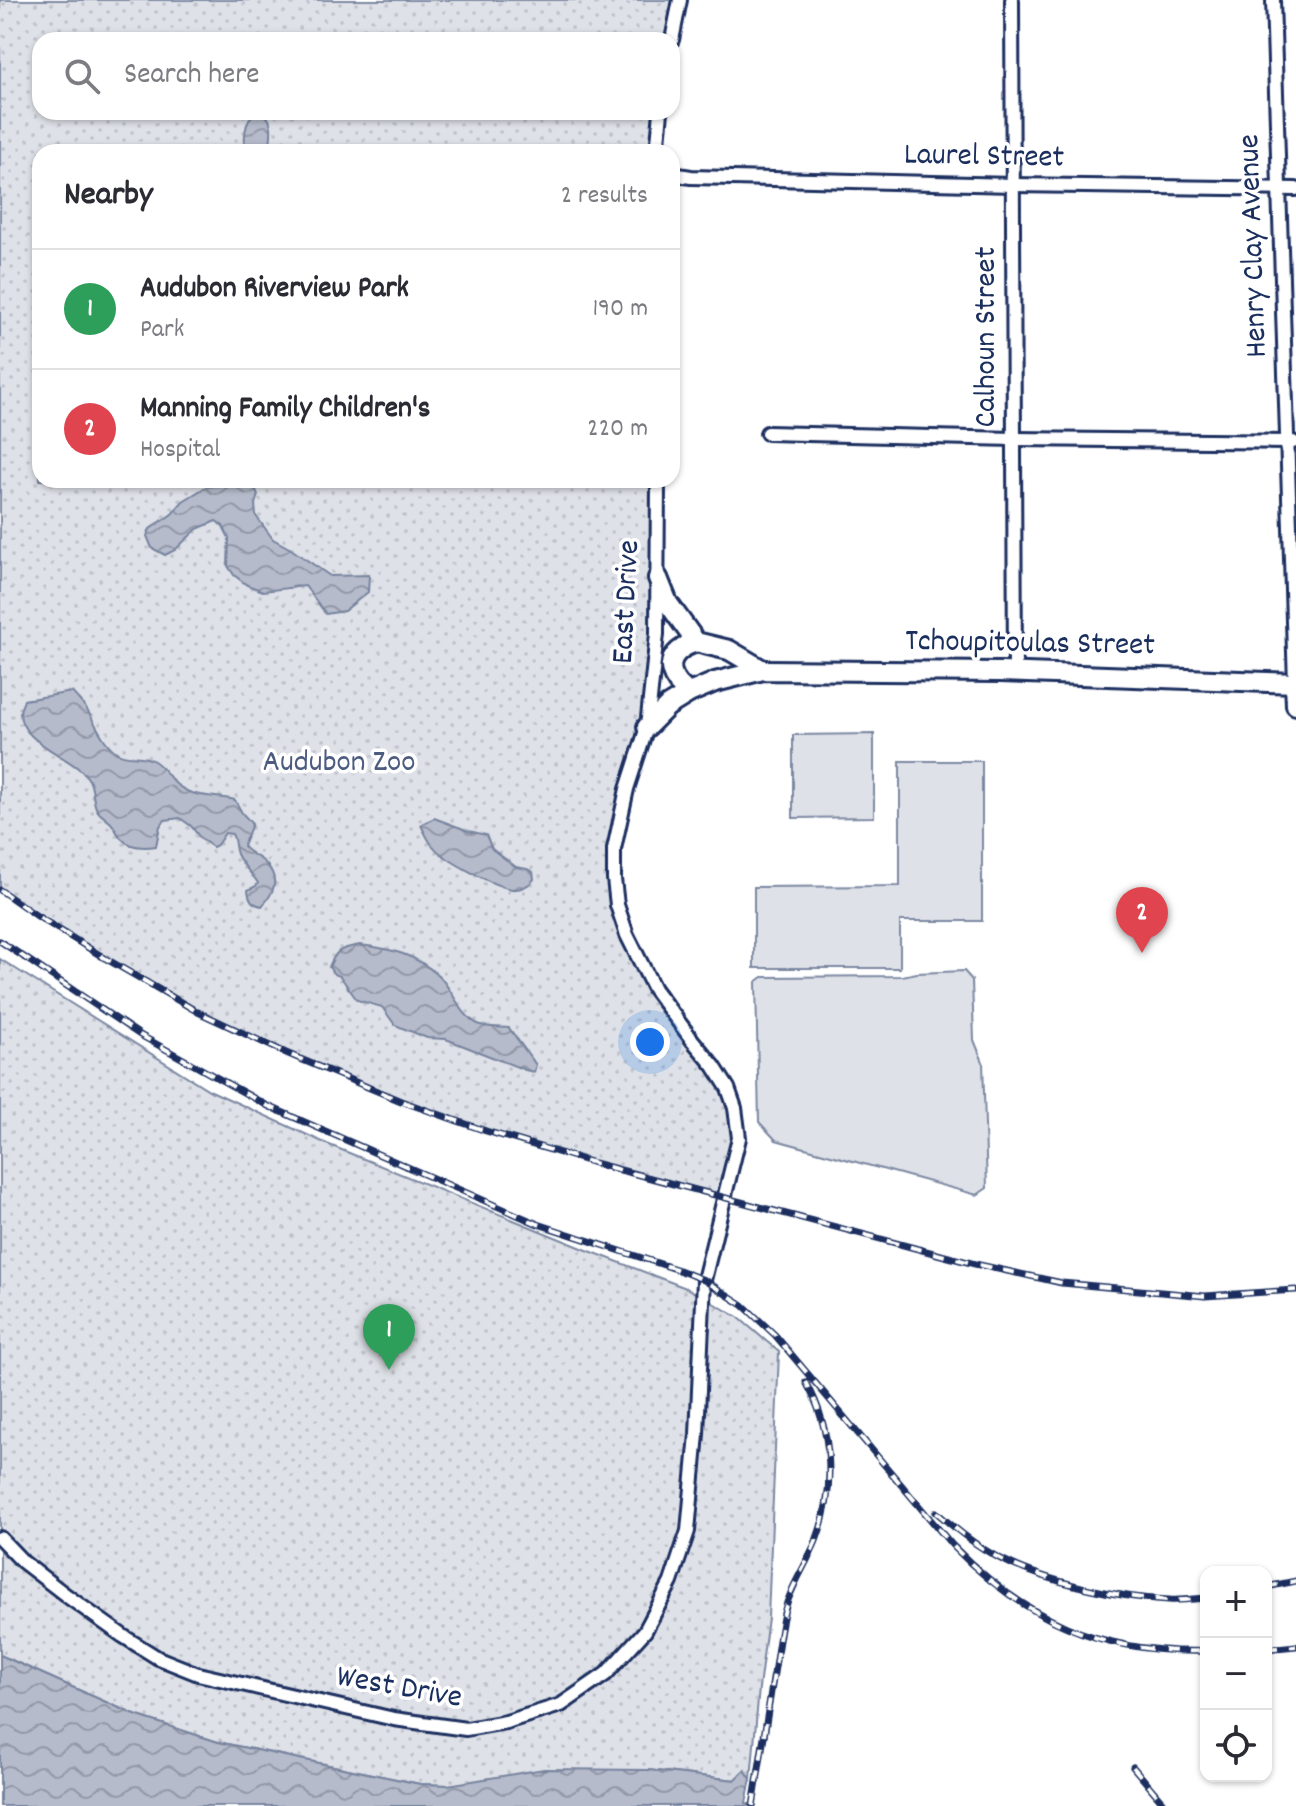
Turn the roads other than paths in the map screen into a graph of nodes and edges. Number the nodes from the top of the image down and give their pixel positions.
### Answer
1 (680, 0) edge
2 (1012, 0) edge
3 (1273, 0) edge
4 (674, 32) edge
5 (660, 120) edge
6 (658, 144) edge
7 (680, 175) edge
8 (1013, 185) junction
9 (1279, 189) junction
10 (1296, 189) edge
11 (767, 433) dead end
12 (1014, 439) junction
13 (1292, 442) edge
14 (658, 488) edge
15 (658, 578) junction
16 (696, 642) junction
17 (763, 670) junction
18 (1015, 673) junction
19 (1295, 683) edge
20 (689, 693) junction
21 (1296, 705) edge
22 (647, 727) junction
23 (723, 1197) joint
24 (0, 1538) edge

1 - 4 street
2 - 8 street, Calhoun Street
3 - 9 street, Henry Clay Avenue
5 - 6 street
7 - 8 street, Laurel Street
8 - 9 street, Laurel Street
8 - 12 street, Calhoun Street
9 - 10 street, Laurel Street
9 - 13 street, Henry Clay Avenue
11 - 12 street
12 - 13 street
12 - 18 street, Calhoun Street
13 - 19 street, Henry Clay Avenue
14 - 15 street, East Drive
15 - 16 street
15 - 22 street, East Drive
16 - 17 street, Tchoupitoulas Street
16 - 20 street
17 - 18 street, Tchoupitoulas Street
17 - 20 street, Tchoupitoulas Street
18 - 19 street, Tchoupitoulas Street
19 - 21 street
20 - 22 street, Tchoupitoulas Street
22 - 23 street, East Drive
23 - 24 street, West Drive

